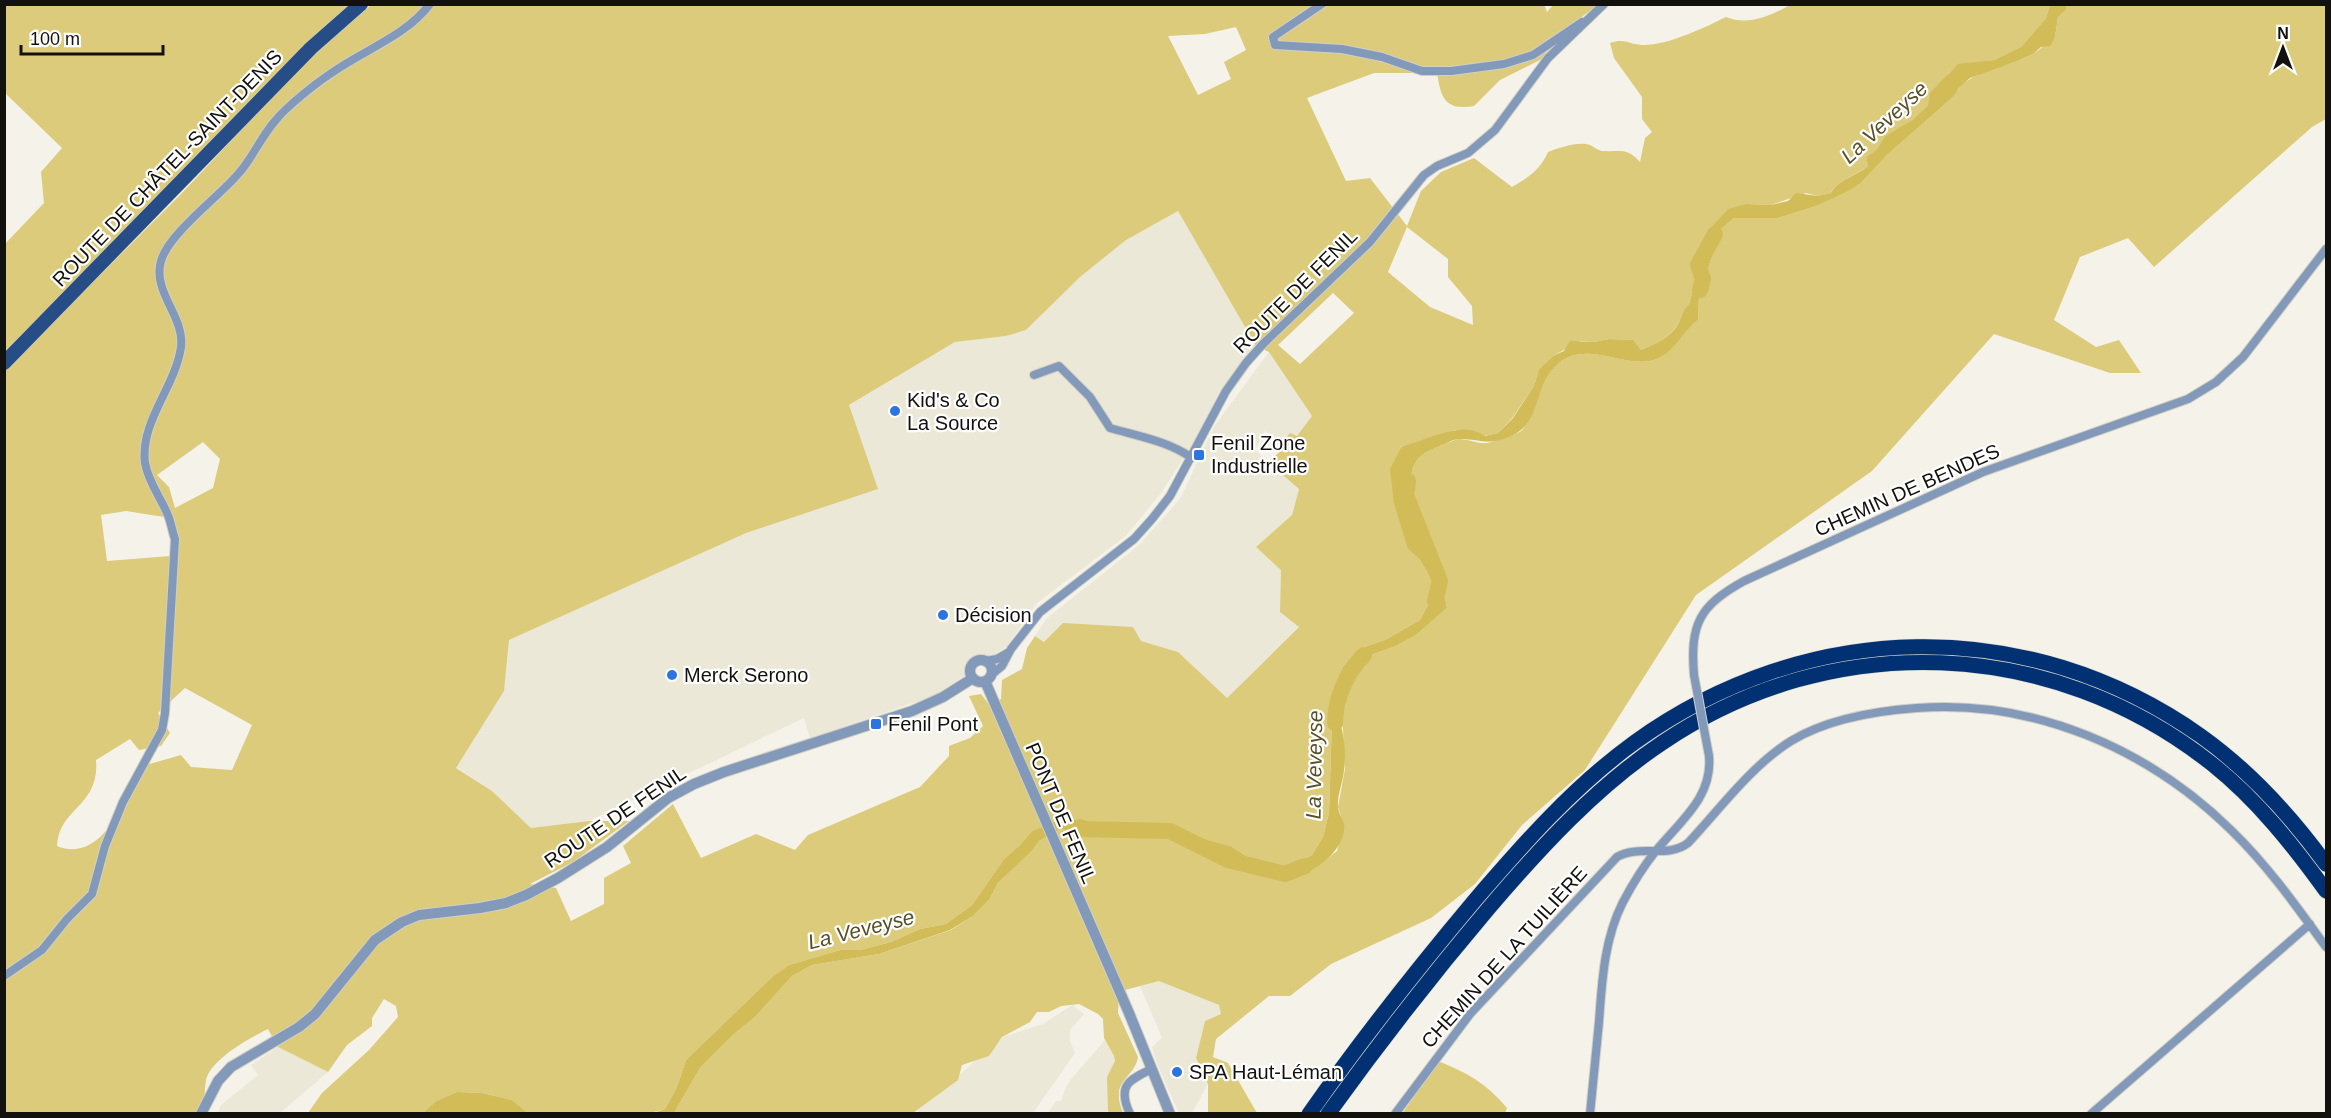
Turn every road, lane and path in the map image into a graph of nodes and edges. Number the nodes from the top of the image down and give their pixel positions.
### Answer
1 (361, 4) edge
2 (430, 4) edge
3 (1322, 4) edge
4 (1604, 4) edge
5 (1595, 14) junction
6 (2326, 249) edge
7 (4, 363) edge
8 (1034, 375) dead end
9 (1192, 458) junction
10 (1011, 650) junction
11 (986, 661) junction
12 (973, 678) junction
13 (988, 679) junction
14 (1655, 852) junction
15 (2326, 864) edge
16 (2326, 891) edge
17 (2310, 924) junction
18 (2326, 947) edge
19 (4, 976) edge
20 (1152, 1069) junction
21 (201, 1113) edge
22 (1130, 1113) edge
23 (1170, 1113) edge
24 (1309, 1113) edge
25 (1328, 1113) edge
26 (1395, 1113) edge
27 (1590, 1113) edge
28 (2091, 1113) edge

1 - 7 main road, ROUTE DE CHÂTEL-SAINT-DENIS
2 - 19 street
3 - 5 street
4 - 5 street, ROUTE DE FENIL
5 - 9 street, ROUTE DE FENIL
6 - 14 street, CHEMIN DE BENDES, bridge
8 - 9 street
9 - 10 street, ROUTE DE FENIL
10 - 11 street, ROUTE DE FENIL
10 - 13 street, ROUTE DE FENIL
11 - 12 street
11 - 13 street
12 - 13 street
12 - 21 street, ROUTE DE FENIL
13 - 20 street, PONT DE FENIL
14 - 17 street, CHEMIN DE LA TUILIÈRE
14 - 26 street, CHEMIN DE LA TUILIÈRE
14 - 27 street, CHEMIN DE BENDES
15 - 24 highway
16 - 25 highway
17 - 18 street, CHEMIN DE LA TUILIÈRE
17 - 28 street
20 - 22 street
20 - 23 street

